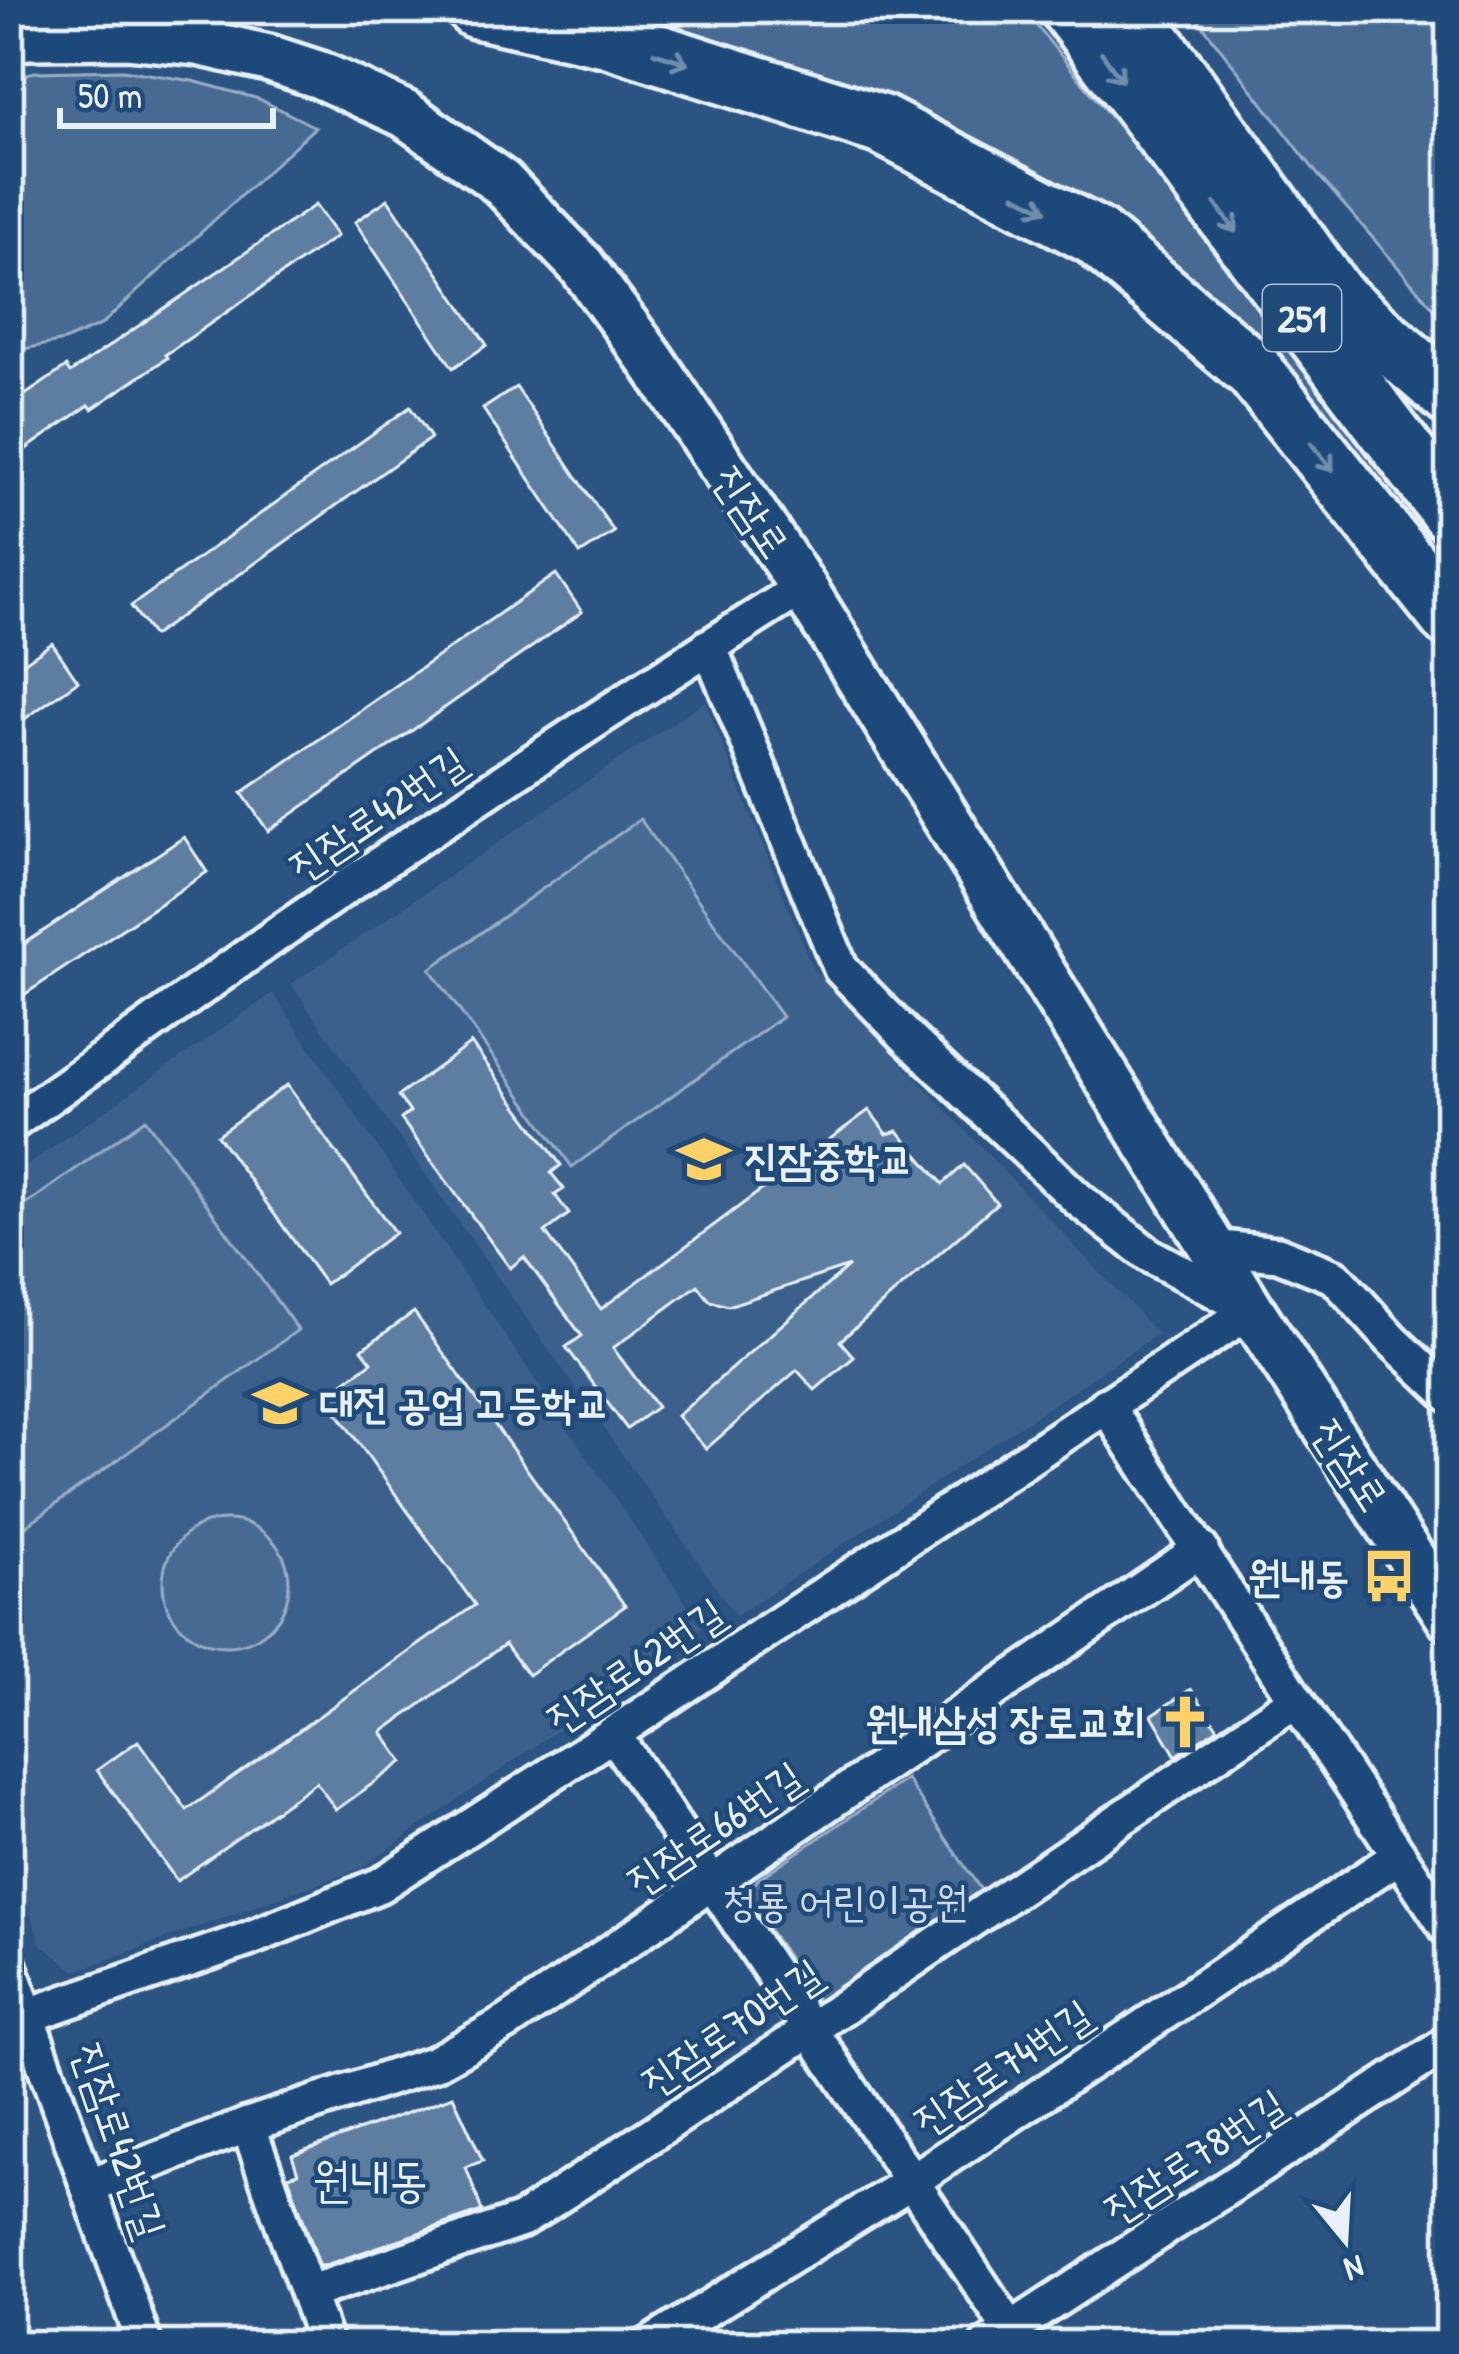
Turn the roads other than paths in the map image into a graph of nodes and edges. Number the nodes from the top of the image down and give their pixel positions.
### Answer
1 (476, 9) edge
2 (1070, 9) edge
3 (1128, 9) edge
4 (9, 39) edge
5 (1168, 102) junction
6 (1331, 293) junction
7 (1450, 396) edge
8 (1450, 450) edge
9 (1450, 512) edge
10 (802, 587) junction
11 (1450, 618) edge
12 (709, 646) junction
13 (9, 1125) edge
14 (1212, 1247) junction
15 (1251, 1310) junction
16 (1450, 1395) edge
17 (1106, 1405) junction
18 (1201, 1549) junction
19 (1450, 1618) edge
20 (1296, 1700) junction
21 (613, 1735) junction
22 (1399, 1856) junction
23 (715, 1883) junction
24 (1450, 1931) edge
25 (9, 1966) edge
26 (29, 2015) junction
27 (811, 2029) junction
28 (1450, 2042) edge
29 (248, 2126) junction
30 (912, 2181) junction
31 (88, 2186) junction
32 (308, 2293) junction
33 (1007, 2340) edge
34 (145, 2345) edge
35 (326, 2345) edge
36 (649, 2345) edge

1 -> 11 highway
2 -> 5 highway, 251
3 - 5 highway, 251
4 - 10 street, 진잠로
5 - 6 highway, 251
5 -> 9 highway, 251
6 - 7 highway
6 - 8 highway, 251
10 - 12 street, 진잠로42번길
10 - 14 street, 진잠로
12 - 13 street, 진잠로42번길
12 - 15 street, 진잠로
14 - 15 street, 진잠로
14 - 16 street
15 - 17 street, 진잠로62번길
15 - 19 street, 진잠로
17 - 18 street
17 - 21 street, 진잠로62번길
18 - 20 street
18 - 23 street, 진잠로66번길
20 - 22 street
20 - 27 street, 진잠로70번길
21 - 23 street
21 - 26 street, 진잠로62번길
22 - 24 street
22 - 30 street, 진잠로74번길
23 - 27 street
23 - 29 street, 진잠로66번길
25 - 26 street, 진잠로42번길
26 - 31 street, 진잠로42번길
27 - 30 street
27 - 32 street, 진잠로70번길
28 - 33 street, 진잠로78번길
29 - 31 street, 진잠로66번길
29 - 32 street
30 - 33 street
30 - 36 street, 진잠로74번길
31 - 34 street, 진잠로42번길
32 - 35 street

